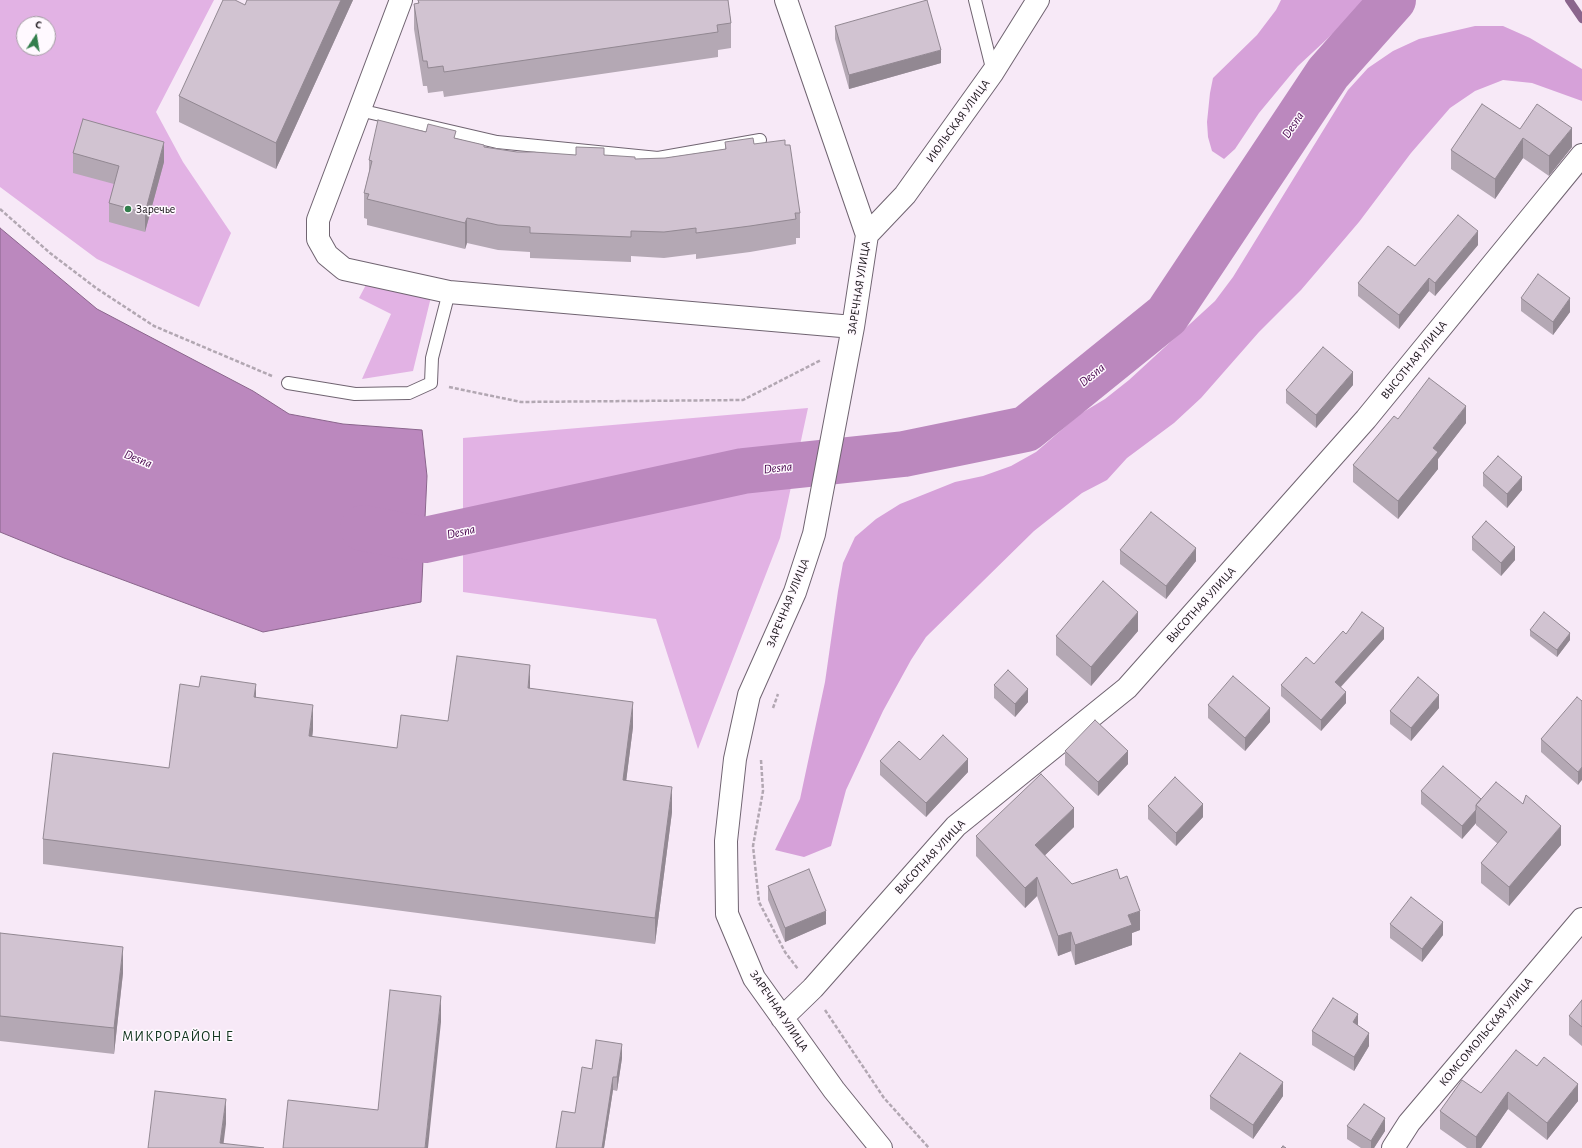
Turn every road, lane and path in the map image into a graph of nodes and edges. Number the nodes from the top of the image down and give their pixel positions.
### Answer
1 (401, 0) edge
2 (786, 0) edge
3 (975, 0) edge
4 (1038, 0) edge
5 (993, 72) junction
6 (359, 110) junction
7 (760, 140) dead end
8 (1582, 155) edge
9 (0, 209) edge
10 (867, 235) junction
11 (449, 292) junction
12 (853, 327) junction
13 (824, 365) dead end
14 (288, 383) joint
15 (431, 383) junction
16 (781, 688) dead end
17 (772, 710) dead end
18 (761, 754) dead end
19 (1582, 919) edge
20 (813, 988) junction
21 (782, 1018) junction
22 (881, 1148) edge
23 (929, 1148) edge
24 (1394, 1148) edge

1 - 6 street
2 - 10 street, ЗАРЕЧНАЯ УЛИЦА
3 - 5 lane
4 - 5 street, ИЮЛЬСКАЯ УЛИЦА
5 - 10 street, ИЮЛЬСКАЯ УЛИЦА
6 - 7 lane
6 - 11 street
8 - 20 street, ВЫСОТНАЯ УЛИЦА
9 - 14 path
10 - 12 street, ЗАРЕЧНАЯ УЛИЦА
11 - 12 street
11 - 15 lane
12 - 21 street, ЗАРЕЧНАЯ УЛИЦА
13 - 15 path
14 - 15 lane
16 - 17 path
18 - 20 path
19 - 24 street, КОМСОМОЛЬСКАЯ УЛИЦА
20 - 21 street, ВЫСОТНАЯ УЛИЦА
20 - 23 path
21 - 22 street, ЗАРЕЧНАЯ УЛИЦА

